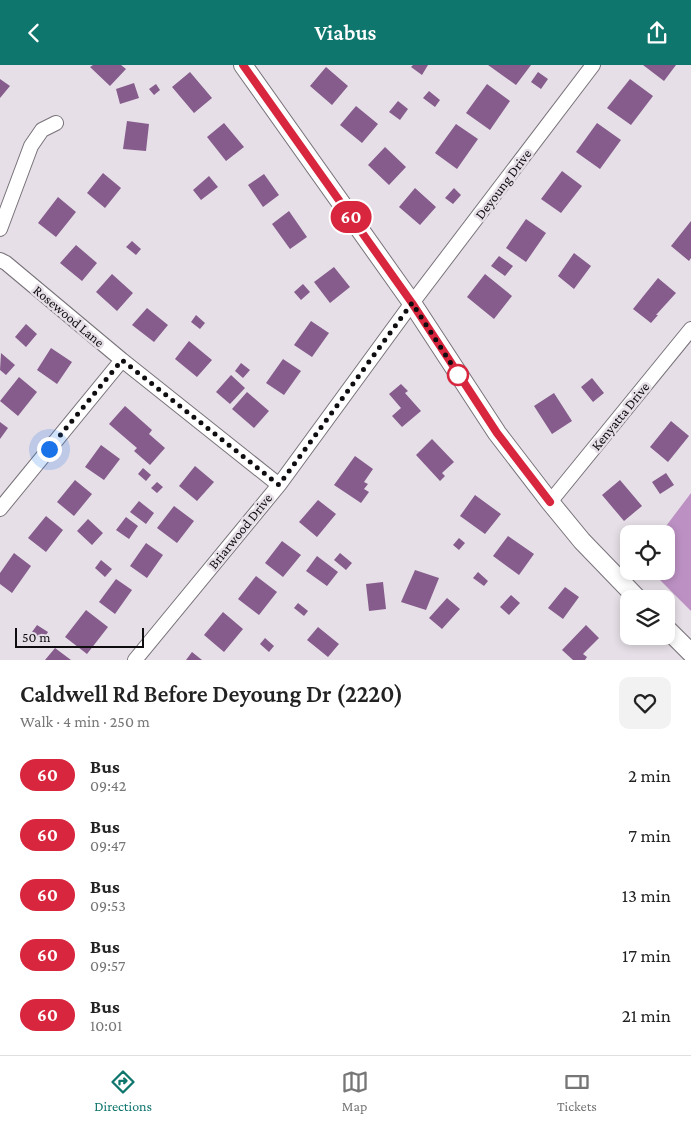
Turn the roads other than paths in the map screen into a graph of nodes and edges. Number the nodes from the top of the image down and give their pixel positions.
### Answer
1 (243, 65) edge
2 (594, 65) edge
3 (56, 123) dead end
4 (0, 229) edge
5 (0, 260) edge
6 (412, 303) junction
7 (691, 329) edge
8 (122, 360) junction
9 (279, 485) junction
10 (550, 502) junction
11 (0, 509) edge
12 (629, 590) edge
13 (675, 636) edge
14 (691, 653) edge
15 (135, 660) edge

1 - 6 street
2 - 6 street, Deyoung Drive
3 - 4 street
5 - 8 street, Rosewood Lane
6 - 9 street, Briarwood Drive
6 - 10 street
7 - 10 street, Kenyatta Drive
8 - 9 street, Rosewood Lane
8 - 11 street
9 - 15 street, Briarwood Drive
10 - 12 street
13 - 14 street

